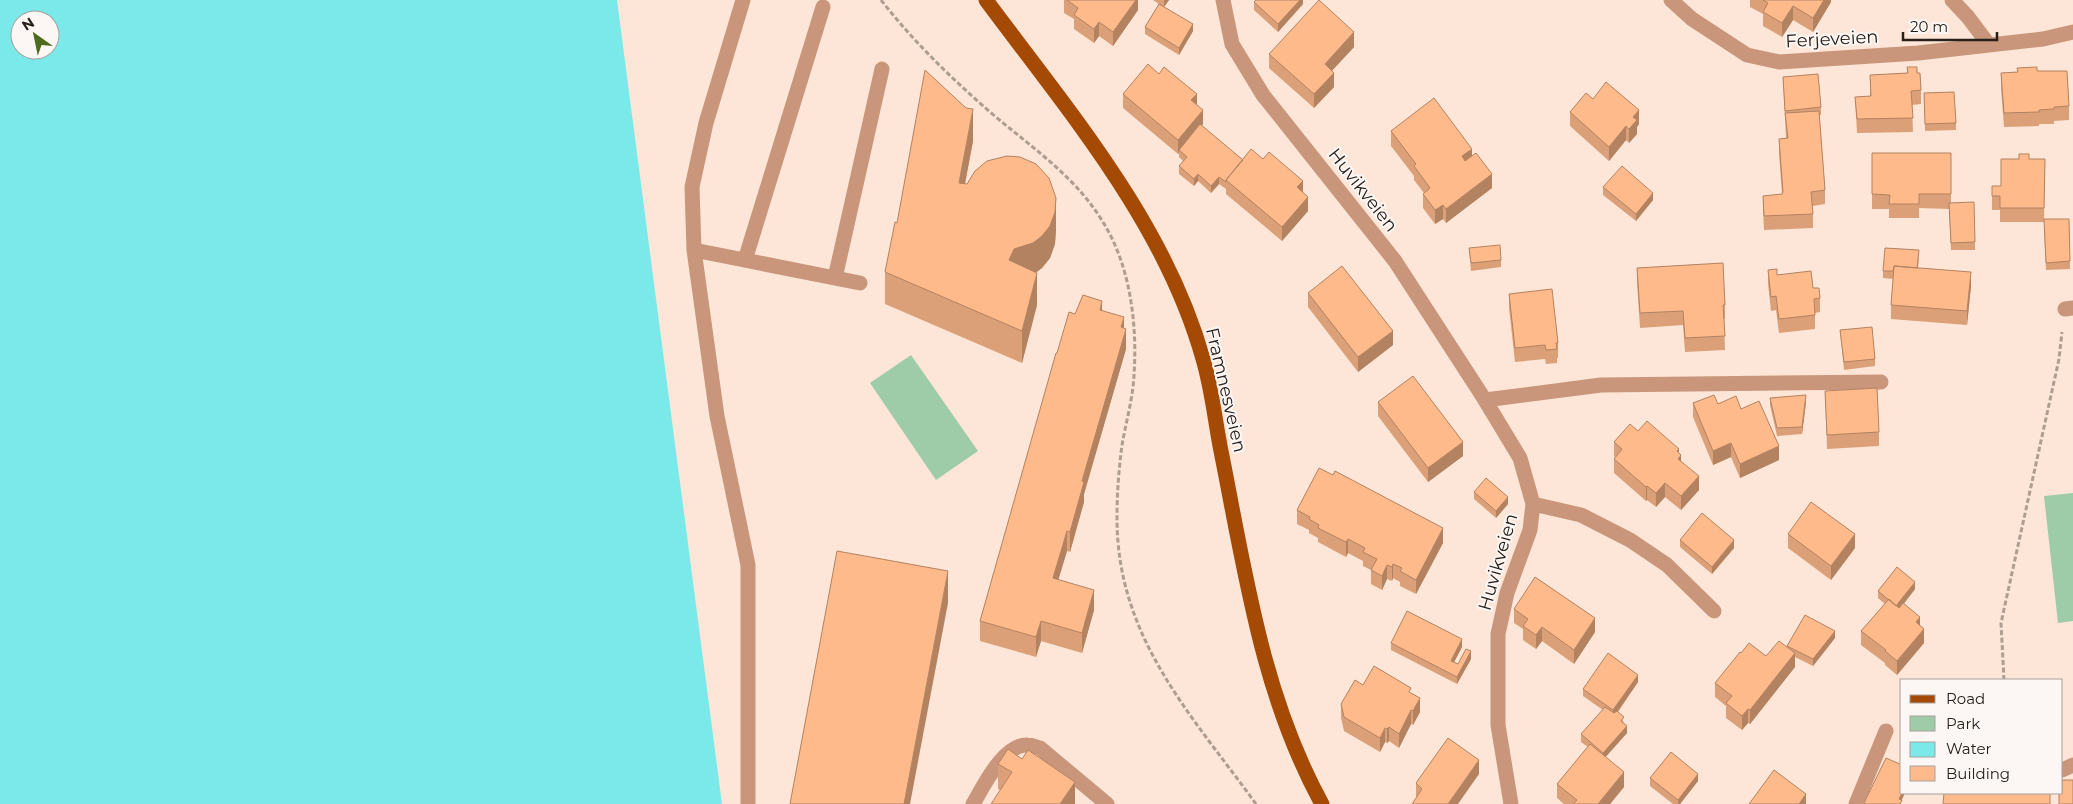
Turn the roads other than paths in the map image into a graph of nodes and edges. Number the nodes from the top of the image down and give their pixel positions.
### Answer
1 (743, 0) edge
2 (986, 0) edge
3 (1223, 0) edge
4 (1671, 0) edge
5 (1952, 0) edge
6 (823, 7) dead end
7 (2073, 32) edge
8 (1989, 45) junction
9 (882, 68) dead end
10 (694, 250) junction
11 (746, 260) junction
12 (835, 278) junction
13 (860, 283) dead end
14 (1882, 382) dead end
15 (1486, 400) junction
16 (1533, 504) junction
17 (1714, 611) dead end
18 (1886, 731) dead end
19 (748, 804) edge
20 (973, 804) edge
21 (1107, 804) edge
22 (1322, 804) edge
23 (1511, 804) edge
24 (1856, 804) edge

1 - 10 street
2 - 22 main road, Framnesveien
3 - 15 street, Huvikveien
4 - 8 street, Ferjeveien
5 - 8 street
6 - 11 street
7 - 8 street, Ferjeveien
9 - 12 street
10 - 11 street
10 - 19 street
11 - 12 street
12 - 13 street
14 - 15 street
15 - 16 street, Huvikveien
16 - 17 street
16 - 23 street, Huvikveien
18 - 24 street
20 - 21 street

